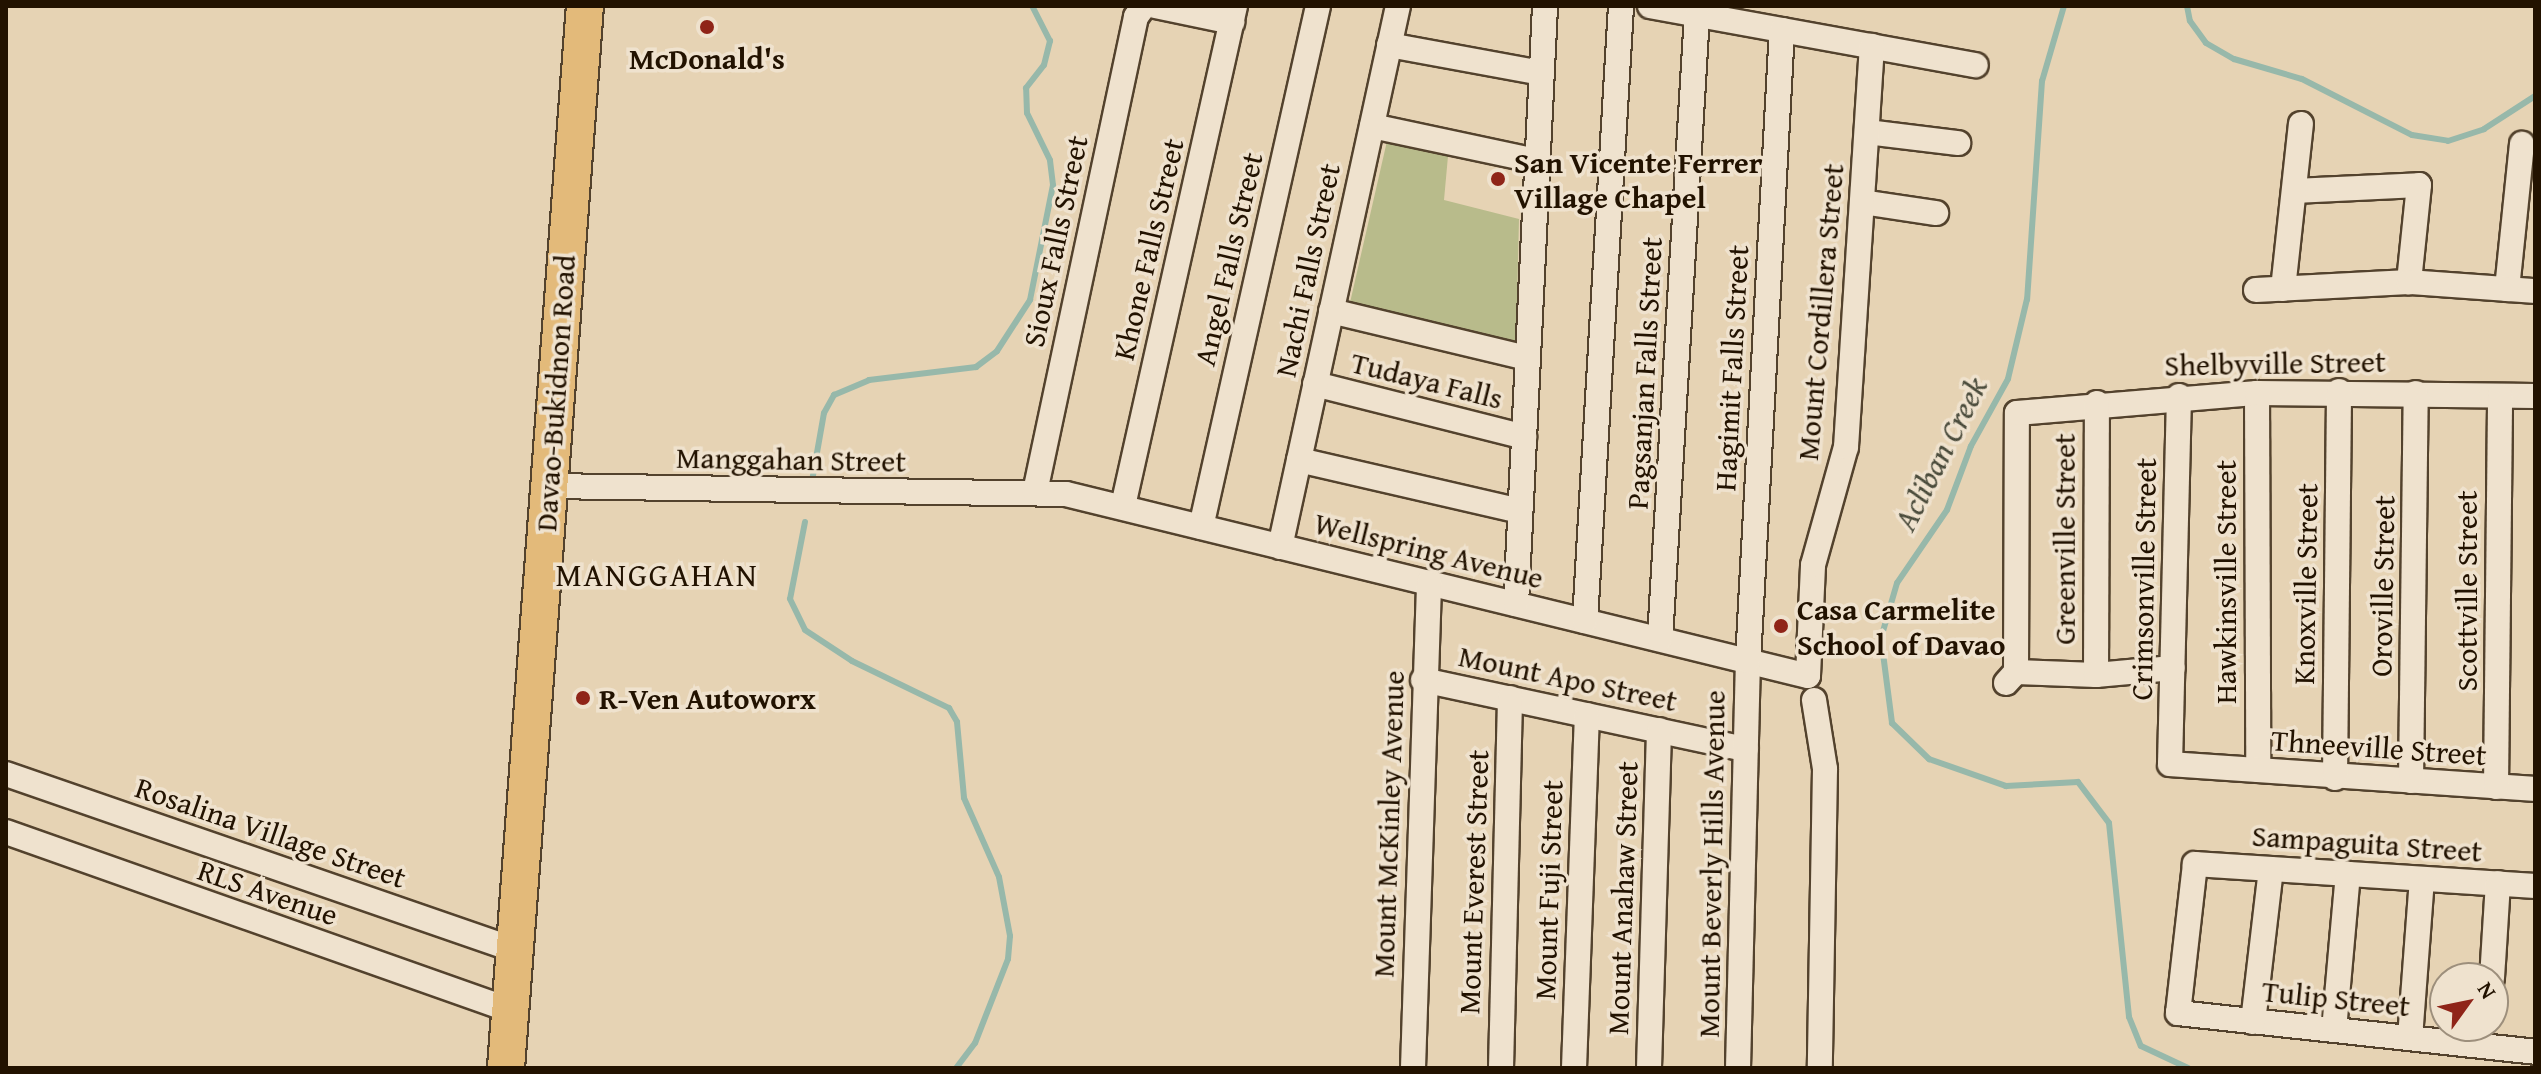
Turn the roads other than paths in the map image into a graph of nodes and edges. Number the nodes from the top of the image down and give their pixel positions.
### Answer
1 (585, 6) edge
2 (1144, 6) edge
3 (1155, 6) edge
4 (1318, 6) edge
5 (1398, 6) edge
6 (1545, 6) edge
7 (1621, 6) edge
8 (1650, 6) edge
9 (1234, 14) edge
10 (1697, 15) junction
11 (1782, 30) junction
12 (1389, 45) junction
13 (1872, 46) junction
14 (1976, 65) dead end
15 (1541, 73) junction
16 (2301, 124) dead end
17 (1372, 126) junction
18 (1867, 132) junction
19 (1958, 143) dead end
20 (2522, 144) dead end
21 (1537, 161) junction
22 (2294, 191) junction
23 (1862, 202) junction
24 (1936, 213) dead end
25 (2409, 282) junction
26 (2283, 289) junction
27 (2507, 289) junction
28 (2256, 290) dead end
29 (2535, 291) edge
30 (1331, 311) junction
31 (1527, 358) junction
32 (1315, 384) junction
33 (2339, 391) junction
34 (2257, 393) junction
35 (2416, 393) junction
36 (2179, 396) junction
37 (2500, 396) junction
38 (2535, 396) edge
39 (2097, 403) junction
40 (1524, 437) junction
41 (1299, 460) junction
42 (548, 486) junction
43 (1035, 492) junction
44 (1123, 506) junction
45 (1520, 511) junction
46 (1201, 527) junction
47 (1280, 547) junction
48 (1429, 582) junction
49 (1516, 604) junction
50 (1585, 621) junction
51 (1660, 639) junction
52 (1748, 661) junction
53 (2173, 668) junction
54 (2096, 675) junction
55 (1808, 676) joint
56 (1423, 680) junction
57 (1510, 698) junction
58 (1814, 700) dead end
59 (1587, 715) junction
60 (1659, 730) junction
61 (1746, 749) junction
62 (2170, 764) joint
63 (2258, 770) junction
64 (6, 774) edge
65 (2335, 778) junction
66 (2411, 781) junction
67 (2496, 787) junction
68 (2535, 789) edge
69 (6, 832) edge
70 (2271, 869) junction
71 (2348, 874) junction
72 (2422, 879) junction
73 (2498, 883) junction
74 (2535, 886) edge
75 (515, 950) junction
76 (2493, 962) edge
77 (510, 1010) junction
78 (2178, 1013) joint
79 (2253, 1022) junction
80 (2334, 1030) junction
81 (2410, 1038) junction
82 (2429, 1038) edge
83 (2504, 1042) edge
84 (2535, 1052) edge
85 (1744, 1067) edge
86 (506, 1068) edge
87 (1413, 1068) edge
88 (1501, 1068) edge
89 (1574, 1068) edge
90 (1649, 1068) edge
91 (1820, 1068) edge

1 - 42 highway, Davao-Bukidnon Road
2 - 43 street, Sioux Falls Street
3 - 9 street
4 - 46 street, Angel Falls Street
5 - 12 street, Nachi Falls Street
6 - 15 street
7 - 50 street
8 - 10 street
9 - 44 street, Khone Falls Street
10 - 11 street
10 - 51 street, Pagsanjan Falls Street
11 - 13 street
11 - 52 street, Hagimit Falls Street
12 - 15 street
12 - 17 street, Nachi Falls Street
13 - 14 street
13 - 18 street, Mount Cordillera Street
15 - 21 street
16 - 22 street
17 - 21 street
17 - 30 street, Nachi Falls Street
18 - 19 street
18 - 23 street, Mount Cordillera Street
20 - 27 street
21 - 31 street
22 - 25 street
22 - 26 street
23 - 24 street
23 - 55 street, Mount Cordillera Street
25 - 26 street
25 - 27 street
26 - 28 street
27 - 29 street
30 - 31 street
30 - 32 street, Nachi Falls Street
31 - 40 street
32 - 40 street, Tudaya Falls
32 - 41 street, Nachi Falls Street
33 - 34 street, Shelbyville Street
33 - 35 street, Shelbyville Street
33 - 65 street, Knoxville Street
34 - 36 street, Shelbyville Street
34 - 63 street, Hawkinsville Street
35 - 37 street, Shelbyville Street
35 - 66 street, Oroville Street
36 - 39 street, Shelbyville Street
36 - 53 street, Crimsonville Street
37 - 38 street, Shelbyville Street
37 - 67 street, Scottville Street
39 - 54 street, Greenville Street
39 - 54 street, Shelbyville Street
40 - 45 street
41 - 45 street
41 - 47 street, Nachi Falls Street
42 - 43 street, Manggahan Street
42 - 75 highway, Davao-Bukidnon Road
43 - 44 street, Wellspring Avenue
44 - 46 street, Wellspring Avenue
45 - 49 street
46 - 47 street, Wellspring Avenue
47 - 48 street, Wellspring Avenue
48 - 49 street, Wellspring Avenue
48 - 56 street, Mount McKinley Avenue
49 - 50 street, Wellspring Avenue
50 - 51 street, Wellspring Avenue
51 - 52 street, Wellspring Avenue
52 - 55 street, Wellspring Avenue
52 - 61 street, Mount Beverly Hills Avenue
53 - 54 street
53 - 62 street, Crimsonville Street
56 - 57 street, Mount Apo Street
56 - 87 street, Mount McKinley Avenue
57 - 59 street, Mount Apo Street
57 - 88 street, Mount Everest Street
58 - 91 street
59 - 60 street, Mount Apo Street
59 - 89 street, Mount Fuji Street
60 - 61 street, Mount Apo Street
60 - 90 street, Mount Anahaw Street
61 - 85 street, Mount Beverly Hills Avenue
62 - 63 street, Thneeville Street
63 - 65 street, Thneeville Street
64 - 75 street, Rosalina Village Street
65 - 66 street, Thneeville Street
66 - 67 street, Thneeville Street
67 - 68 street, Thneeville Street
69 - 77 street, RLS Avenue
70 - 71 street, Sampaguita Street
70 - 78 street, Sampaguita Street
70 - 79 street
71 - 72 street, Sampaguita Street
71 - 80 street
72 - 73 street, Sampaguita Street
72 - 81 street
73 - 74 street, Sampaguita Street
73 - 76 street
75 - 77 highway, Davao-Bukidnon Road
77 - 86 highway, Davao-Bukidnon Road
78 - 79 street, Tulip Street
79 - 80 street, Tulip Street
80 - 81 street, Tulip Street
81 - 82 street, Tulip Street
83 - 84 street, Tulip Street

